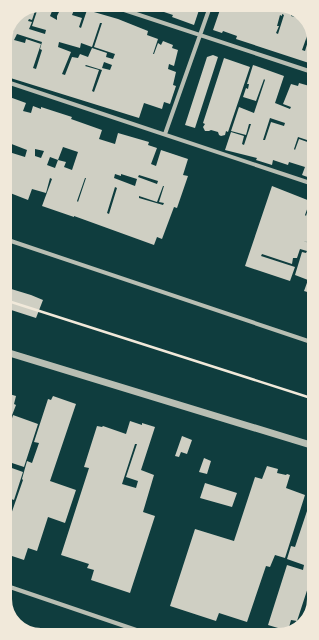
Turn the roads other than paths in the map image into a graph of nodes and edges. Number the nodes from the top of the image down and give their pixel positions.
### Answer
1 (127, 11) edge
2 (209, 11) edge
3 (201, 35) junction
4 (308, 71) edge
5 (11, 83) edge
6 (165, 134) junction
7 (308, 182) edge
8 (11, 241) edge
9 (308, 341) edge
10 (11, 354) edge
11 (308, 444) edge
12 (11, 587) edge
13 (133, 629) edge

1 - 3 street
2 - 3 street
3 - 4 street
3 - 6 street
5 - 6 street
6 - 7 street
8 - 9 street
10 - 11 street
12 - 13 street

